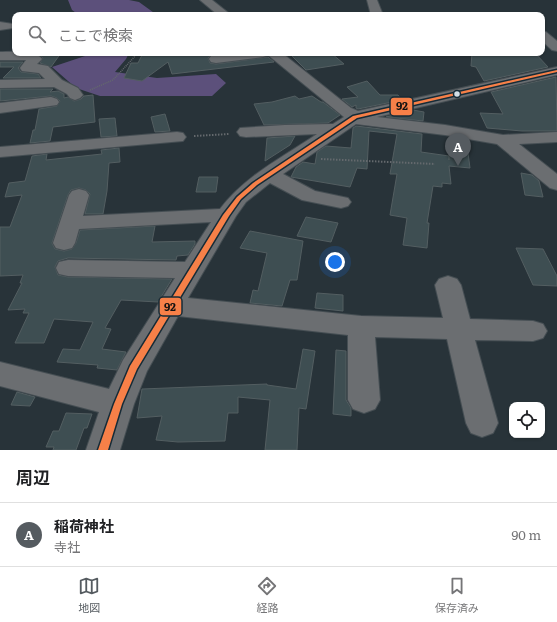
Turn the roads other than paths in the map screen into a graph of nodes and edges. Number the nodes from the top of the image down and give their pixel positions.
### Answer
1 (206, 0) edge
2 (372, 0) edge
3 (222, 12) edge
4 (376, 12) edge
5 (545, 37) edge
6 (557, 47) edge
7 (0, 56) edge
8 (240, 56) edge
9 (278, 56) edge
10 (216, 59) dead end
11 (557, 71) edge
12 (57, 83) junction
13 (0, 84) edge
14 (75, 95) dead end
15 (51, 102) dead end
16 (0, 108) edge
17 (345, 123) junction
18 (246, 132) dead end
19 (178, 137) road end
20 (557, 137) edge
21 (503, 140) junction
22 (0, 152) edge
23 (269, 174) junction
24 (553, 178) edge
25 (79, 195) dead end
26 (341, 202) dead end
27 (226, 215) junction
28 (70, 223) junction
29 (64, 243) dead end
30 (68, 268) dead end
31 (193, 270) junction
32 (448, 285) dead end
33 (170, 306) junction
34 (361, 326) junction
35 (459, 330) junction
36 (533, 331) dead end
37 (0, 374) edge
38 (364, 400) dead end
39 (118, 404) junction
40 (482, 423) dead end
41 (103, 450) edge

1 - 3 street
2 - 4 street
5 - 6 street
7 - 12 street
8 - 10 street
9 - 17 street
11 - 17 street
12 - 13 street
12 - 14 street
15 - 16 street
17 - 18 street
17 - 21 street
17 - 23 street
19 - 22 street
20 - 21 street
21 - 24 street
23 - 26 street
23 - 27 street
25 - 28 street
27 - 28 street
27 - 31 street
28 - 29 street
30 - 31 street
31 - 33 street
32 - 35 street
33 - 34 street
33 - 39 street
34 - 35 street
34 - 38 street
35 - 36 street
35 - 40 street
37 - 39 street
39 - 41 street

